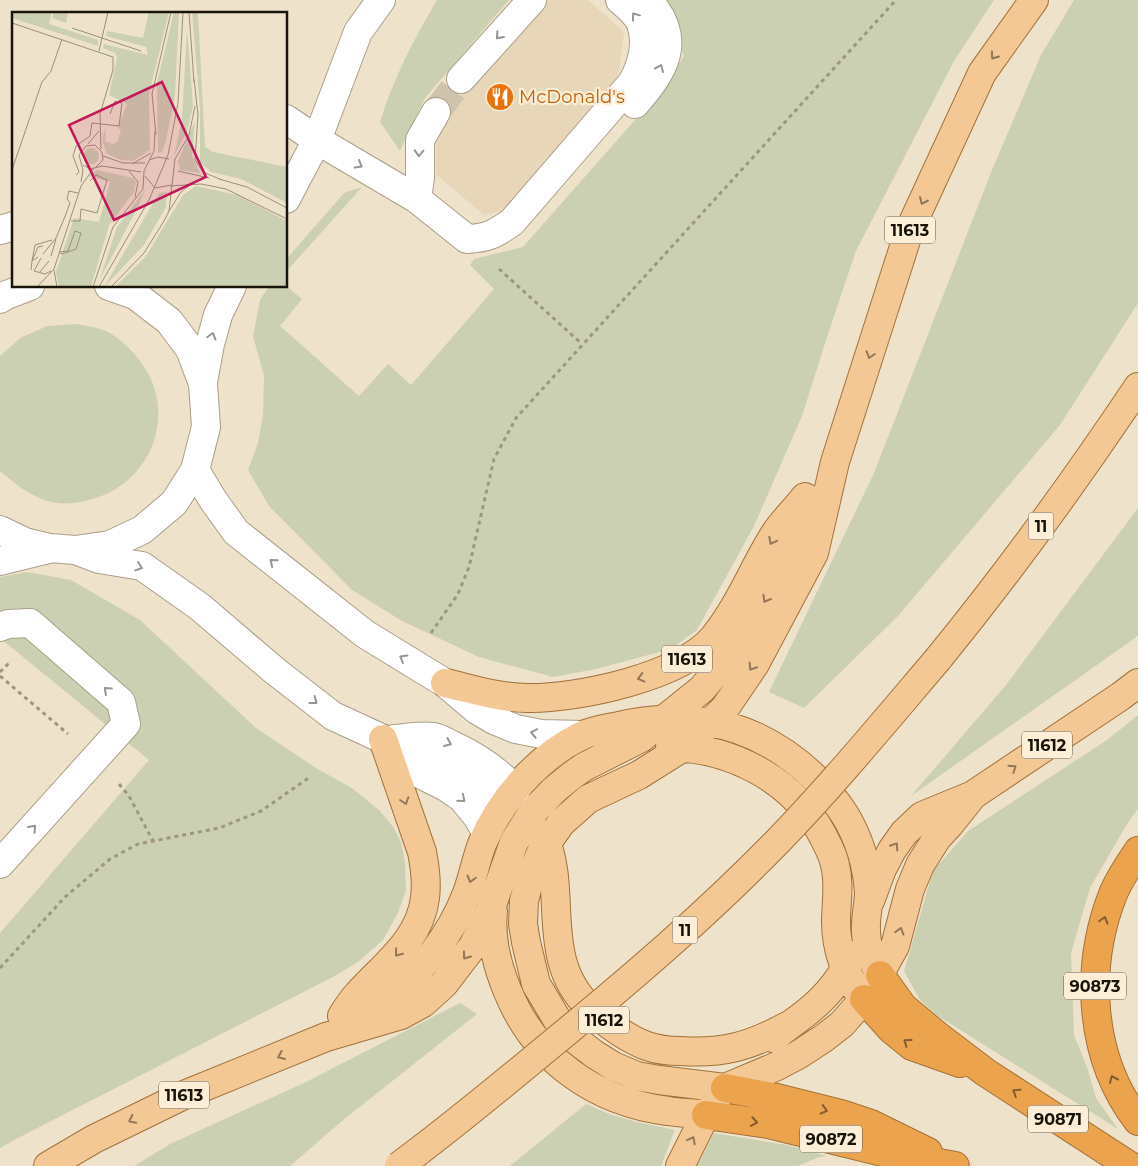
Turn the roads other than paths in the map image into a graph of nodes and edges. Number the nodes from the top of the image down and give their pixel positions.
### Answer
1 (381, 0) edge
2 (532, 0) edge
3 (620, 0) edge
4 (648, 0) edge
5 (1034, 0) edge
6 (461, 78) tunnel mouth
7 (436, 112) tunnel mouth
8 (288, 120) edge
9 (317, 140) junction
10 (288, 172) edge
11 (288, 195) edge
12 (417, 199) junction
13 (467, 239) junction
14 (25, 288) edge
15 (115, 288) edge
16 (231, 288) edge
17 (0, 299) edge
18 (203, 384) junction
19 (1138, 387) edge
20 (835, 462) junction
21 (195, 470) junction
22 (0, 530) edge
23 (62, 549) junction
24 (0, 561) edge
25 (0, 627) edge
26 (445, 683) junction
27 (1138, 683) edge
28 (665, 719) junction
29 (711, 722) junction
30 (582, 735) junction
31 (383, 739) junction
32 (682, 748) junction
33 (609, 755) junction
34 (973, 795) junction
35 (501, 811) junction
36 (532, 813) junction
37 (516, 838) junction
38 (547, 842) junction
39 (1138, 851) edge
40 (0, 864) edge
41 (496, 892) junction
42 (526, 892) junction
43 (867, 914) junction
44 (846, 968) junction
45 (880, 975) junction
46 (864, 999) junction
47 (786, 1026) junction
48 (326, 1037) junction
49 (985, 1072) junction
50 (725, 1088) junction
51 (706, 1115) junction
52 (1138, 1121) edge
53 (48, 1166) edge
54 (399, 1166) edge
55 (680, 1166) edge
56 (955, 1166) edge
57 (1130, 1166) edge

1 - 9 street
2 -> 6 street
13 -> 3 street
13 -> 4 street
5 -> 20 main road, 11613
7 -> 12 street
8 - 9 street
9 - 10 street
9 - 11 street
9 -> 12 street
12 - 13 street
14 - 17 street
15 - 18 street
18 -> 16 street
18 - 21 street
19 - 54 main road, 11, bridge
20 -> 26 main road, 11613
20 -> 28 main road, 11613
20 -> 29 main road, 11613
21 - 23 street
26 -> 21 street
22 - 23 street
23 - 24 street
23 -> 31 street
40 -> 25 street
30 -> 26 street
34 -> 27 main road, 11612
28 - 29 main road, 11612
28 - 30 main road, 11612
28 - 33 main road
29 - 32 main road, 11612
29 - 43 main road, 11612
30 - 35 main road, 11612
31 -> 35 street
31 -> 35 street
31 -> 48 main road
32 - 33 main road
32 - 38 main road, 11612
32 - 44 main road
33 - 36 main road
43 -> 34 main road, 11612
45 -> 34 main road, 11612
35 - 36 main road, 11612
35 - 37 main road, 11612
35 - 41 main road
35 -> 48 main road, 11613
36 - 37 main road
36 - 38 main road, 11612
37 - 41 main road
37 - 42 main road, 11612
38 - 42 main road, 11612
38 - 47 main road, 11612
52 -> 39 highway, 90873
41 -> 48 main road, 11613
41 - 51 main road
42 - 50 main road, 11612
43 - 44 main road, 11612
43 - 45 main road, 11612
44 - 46 main road
44 - 47 main road, 11612
45 - 46 main road, 11612
45 - 49 highway, 90871
49 -> 46 highway, 90871
46 - 50 main road, 11612
47 - 50 main road, 11612
48 -> 53 main road, 11613
57 -> 49 highway, 90871
50 - 51 main road, 11612
50 -> 56 highway, 90872
55 -> 51 main road, 11612
51 -> 56 highway, 90872

